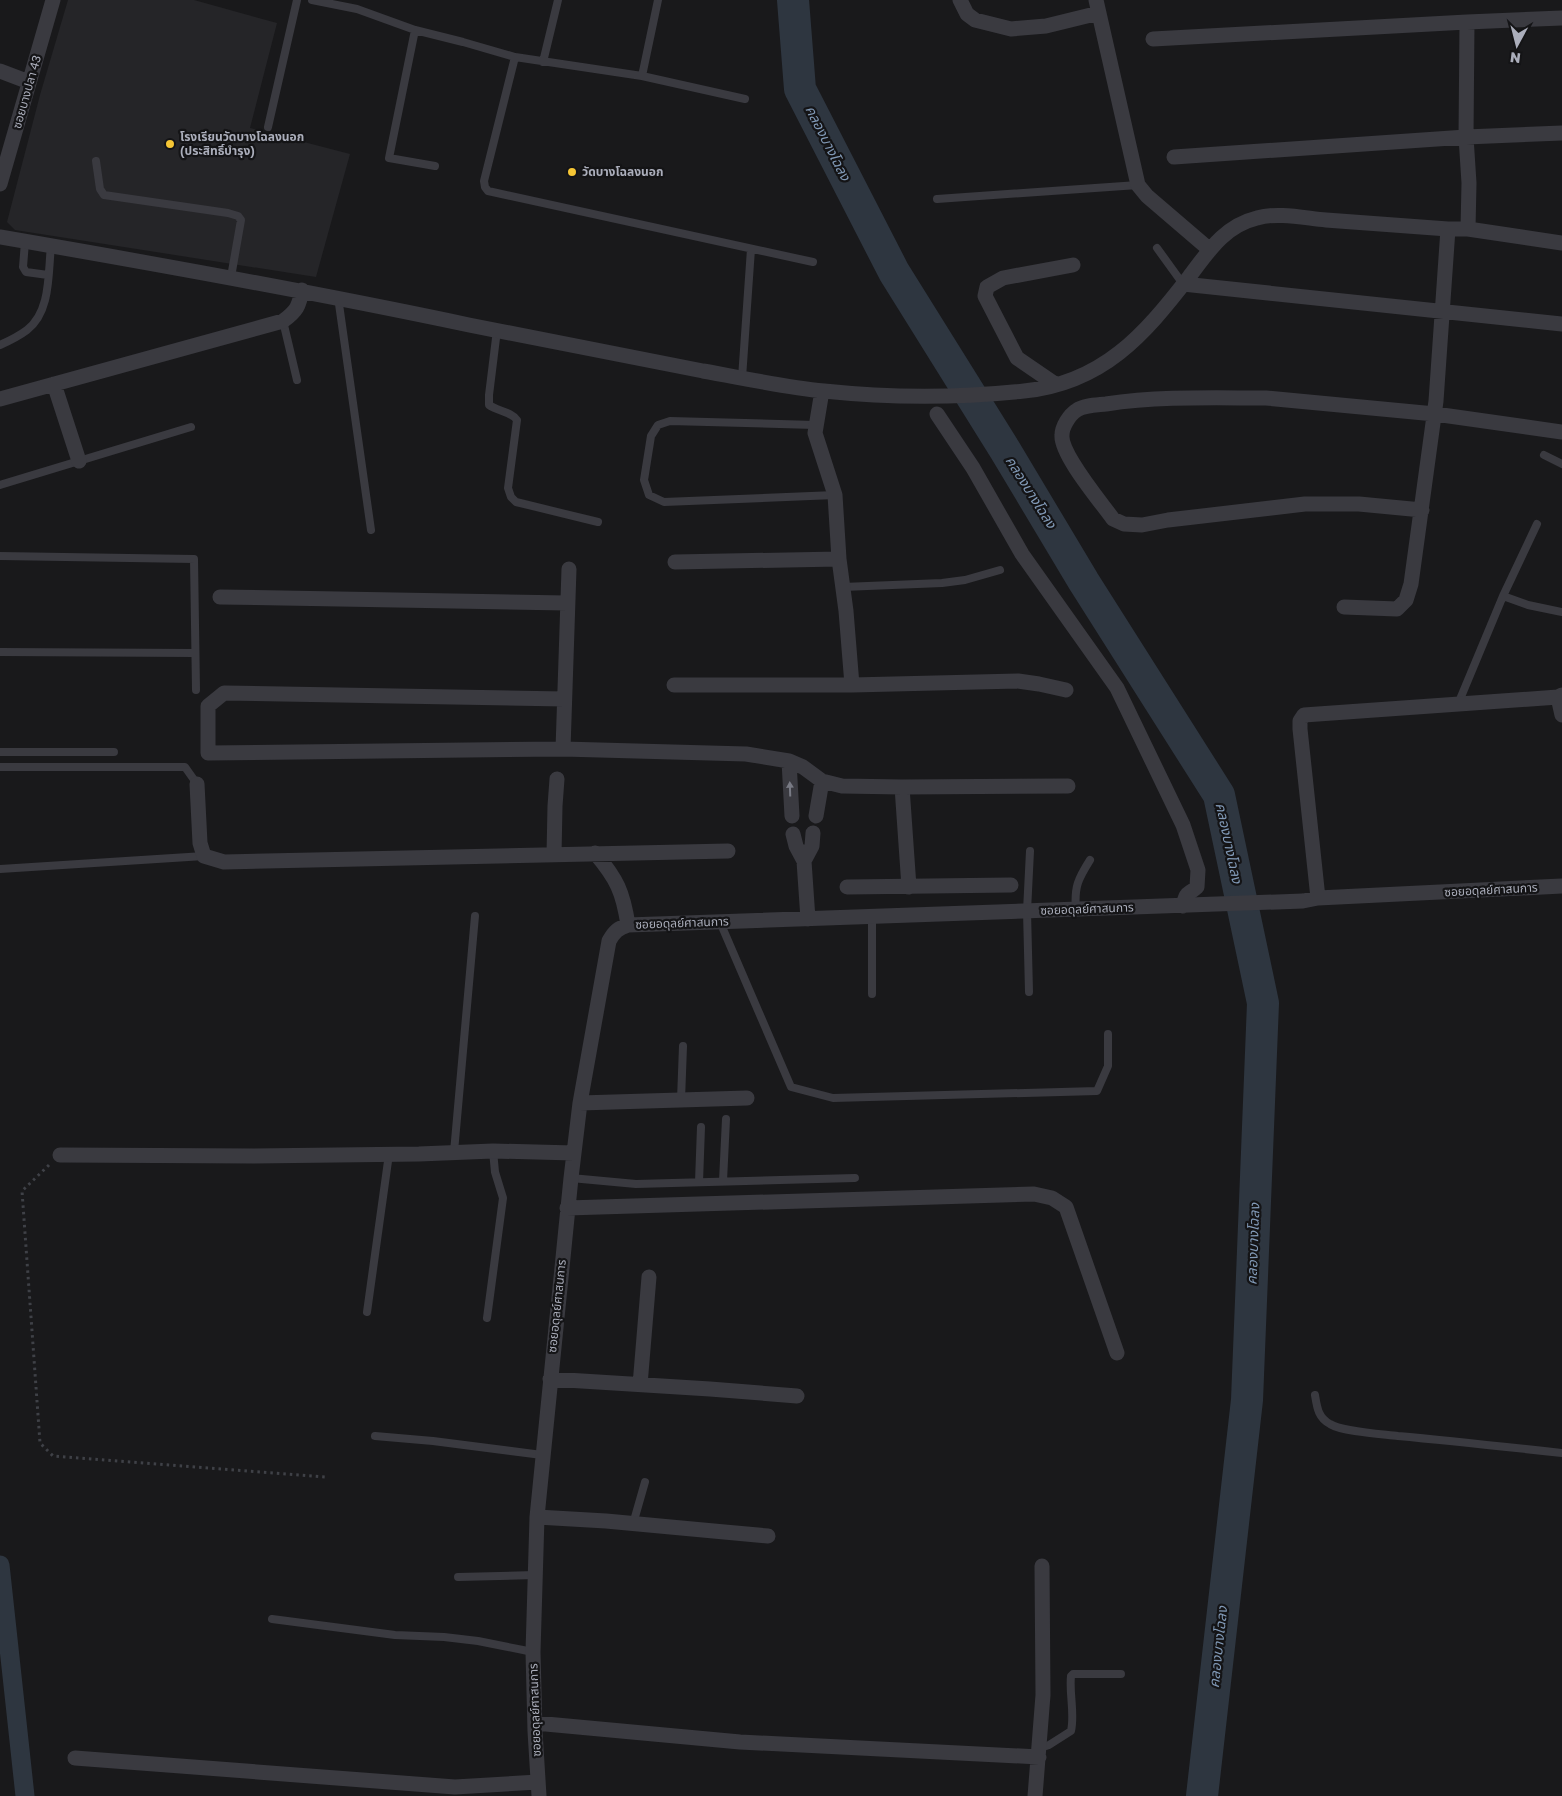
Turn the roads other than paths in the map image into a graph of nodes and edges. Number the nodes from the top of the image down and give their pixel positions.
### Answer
1 (53, 0) edge
2 (297, 0) edge
3 (312, 0) edge
4 (360, 0) edge
5 (558, 0) edge
6 (658, 0) edge
7 (960, 0) edge
8 (1097, 6) edge
9 (357, 9) junction
10 (1562, 18) edge
11 (1467, 22) junction
12 (415, 30) junction
13 (1153, 39) dead end
14 (515, 57) junction
15 (543, 62) junction
16 (0, 71) edge
17 (642, 76) junction
18 (30, 82) junction
19 (745, 99) dead end
20 (268, 126) dead end
21 (1562, 133) edge
22 (1466, 137) junction
23 (1174, 157) dead end
24 (96, 162) dead end
25 (435, 166) dead end
26 (0, 184) edge
27 (1138, 185) junction
28 (937, 199) dead end
29 (1448, 229) junction
30 (1468, 229) junction
31 (0, 238) edge
32 (25, 242) junction
33 (1562, 243) edge
34 (51, 246) junction
35 (1156, 248) dead end
36 (751, 249) junction
37 (1210, 250) junction
38 (813, 262) dead end
39 (1073, 265) dead end
40 (48, 274) junction
41 (230, 277) junction
42 (1183, 284) junction
43 (302, 290) junction
44 (338, 297) junction
45 (1442, 312) junction
46 (283, 321) junction
47 (1562, 324) edge
48 (497, 330) junction
49 (0, 345) edge
50 (742, 378) junction
51 (297, 380) dead end
52 (54, 384) junction
53 (1055, 384) junction
54 (822, 391) junction
55 (0, 399) edge
56 (937, 414) dead end
57 (1435, 414) junction
58 (816, 425) junction
59 (192, 427) dead end
60 (1562, 432) edge
61 (1544, 455) dead end
62 (79, 461) junction
63 (1562, 464) edge
64 (0, 485) edge
65 (834, 495) junction
66 (1422, 510) junction
67 (598, 522) dead end
68 (1537, 524) dead end
69 (371, 530) dead end
70 (0, 556) edge
71 (839, 559) junction
72 (675, 562) dead end
73 (569, 569) dead end
74 (1000, 570) dead end
75 (843, 587) junction
76 (1503, 596) junction
77 (220, 597) dead end
78 (568, 603) junction
79 (1344, 607) dead end
80 (1562, 612) edge
81 (0, 652) edge
82 (196, 653) junction
83 (674, 685) dead end
84 (852, 685) junction
85 (196, 690) dead end
86 (1066, 690) dead end
87 (1560, 696) edge
88 (564, 699) junction
89 (1458, 704) junction
90 (1562, 715) edge
91 (563, 749) junction
92 (0, 752) edge
93 (114, 752) dead end
94 (789, 761) junction
95 (0, 767) edge
96 (557, 779) dead end
97 (822, 781) junction
98 (197, 784) joint
99 (1068, 786) dead end
100 (902, 787) junction
101 (792, 816) dead end
102 (816, 816) dead end
103 (813, 833) dead end
104 (793, 834) dead end
105 (728, 851) dead end
106 (1030, 851) dead end
107 (595, 853) junction
108 (554, 855) junction
109 (204, 856) junction
110 (1090, 860) dead end
111 (804, 861) junction
112 (0, 869) edge
113 (1011, 885) dead end
114 (909, 886) junction
115 (1562, 886) edge
116 (847, 888) dead end
117 (1311, 900) junction
118 (1186, 906) junction
119 (1076, 910) junction
120 (1027, 911) junction
121 (475, 916) dead end
122 (872, 916) junction
123 (808, 919) junction
124 (720, 922) junction
125 (628, 925) junction
126 (1029, 992) dead end
127 (872, 994) dead end
128 (1108, 1034) dead end
129 (682, 1046) dead end
130 (747, 1098) dead end
131 (681, 1100) junction
132 (580, 1103) junction
133 (726, 1119) dead end
134 (701, 1127) dead end
135 (493, 1151) junction
136 (454, 1152) junction
137 (574, 1153) junction
138 (389, 1154) junction
139 (60, 1155) road end
140 (570, 1178) junction
141 (855, 1178) dead end
142 (699, 1182) junction
143 (723, 1182) junction
144 (567, 1208) junction
145 (650, 1277) dead end
146 (368, 1312) dead end
147 (487, 1318) dead end
148 (1117, 1353) dead end
149 (550, 1380) junction
150 (640, 1385) junction
151 (1315, 1395) dead end
152 (797, 1396) dead end
153 (375, 1436) dead end
154 (1562, 1453) edge
155 (542, 1455) junction
156 (645, 1482) dead end
157 (537, 1517) junction
158 (633, 1524) junction
159 (768, 1536) dead end
160 (1042, 1566) dead end
161 (535, 1575) junction
162 (458, 1577) dead end
163 (272, 1619) dead end
164 (534, 1652) junction
165 (1122, 1674) dead end
166 (535, 1723) junction
167 (1039, 1753) junction
168 (75, 1758) dead end
169 (539, 1789) edge
170 (1035, 1796) edge

1 - 18 street, ซอยบางปลา 43
2 - 20 lane
3 - 9 lane
4 - 9 lane
5 - 15 lane
6 - 17 lane
7 - 8 street
8 - 27 street
9 - 12 lane
10 - 11 street
11 - 13 street
11 - 22 street
12 - 14 lane
12 - 25 lane
14 - 15 lane
14 - 36 lane
15 - 17 lane
16 - 18 street
17 - 19 lane
18 - 26 street, ซอยบางปลา 43
21 - 22 street
22 - 23 street
22 - 30 street
24 - 41 lane
27 - 28 lane
27 - 37 street
29 - 30 street
29 - 37 street
29 - 45 street
30 - 33 street
31 - 32 street
32 - 34 street
32 - 40 lane
34 - 40 lane
34 - 41 street
35 - 42 lane
36 - 38 lane
36 - 50 lane
37 - 42 street
39 - 53 street
40 - 49 lane
41 - 43 street
42 - 45 street
42 - 53 street
43 - 44 street
43 - 46 street
44 - 48 street
44 - 69 lane
45 - 47 street
45 - 57 street
46 - 51 lane
46 - 52 street
48 - 50 street
48 - 67 lane
50 - 54 street
52 - 55 street
52 - 62 street
53 - 54 street
54 - 58 street
56 - 118 street
57 - 60 street
57 - 66 street
57 - 66 street
58 - 65 street
58 - 65 lane
59 - 62 lane
61 - 63 lane
62 - 64 lane
65 - 71 street
66 - 79 street
68 - 76 lane
70 - 82 lane
71 - 72 street
71 - 75 street
73 - 78 street
74 - 75 lane
75 - 84 street
76 - 80 lane
76 - 89 lane
77 - 78 street
78 - 88 street
81 - 82 lane
82 - 85 lane
83 - 84 street
84 - 86 street
87 - 89 street
87 - 90 street
88 - 91 street
88 - 91 street
89 - 117 street
91 - 94 street
92 - 93 lane
94 - 97 street
101 -> 94 street
95 - 98 lane
96 - 108 street
97 - 100 street
97 - 102 street
98 - 109 street
99 - 100 street
100 - 114 street
103 - 111 street
104 - 111 street
105 - 107 street
106 - 120 lane
107 - 108 street
107 - 125 street
108 - 109 street
109 - 112 lane
110 - 119 lane
111 - 123 street
113 - 114 street
114 - 116 street
115 - 117 street, ซอยอดุลย์ศาสนการ
117 - 118 street, ซอยอดุลย์ศาสนการ
118 - 119 street, ซอยอดุลย์ศาสนการ
119 - 120 street, ซอยอดุลย์ศาสนการ
120 - 122 street, ซอยอดุลย์ศาสนการ
120 - 126 lane
121 - 136 lane
122 - 123 street, ซอยอดุลย์ศาสนการ
122 - 127 lane
123 - 124 street, ซอยอดุลย์ศาสนการ
124 - 125 street, ซอยอดุลย์ศาสนการ
124 - 128 lane
125 - 132 street, ซอยอดุลย์ศาสนการ
129 - 131 lane
130 - 131 street
131 - 132 street
132 - 137 street, ซอยอดุลย์ศาสนการ
133 - 143 lane
134 - 142 lane
135 - 136 street
135 - 137 street
135 - 147 lane
136 - 138 street
137 - 140 street, ซอยอดุลย์ศาสนการ
138 - 139 street
138 - 146 lane
140 - 142 lane
140 - 144 street, ซอยอดุลย์ศาสนการ
141 - 143 lane
142 - 143 lane
144 - 148 street
144 - 149 street, ซอยอดุลย์ศาสนการ
145 - 150 street
149 - 150 street
149 - 155 street, ซอยอดุลย์ศาสนการ
150 - 152 street
151 - 154 lane
153 - 155 lane
155 - 157 street, ซอยอดุลย์ศาสนการ
156 - 158 lane
157 - 158 street
157 - 161 street, ซอยอดุลย์ศาสนการ
158 - 159 street
160 - 167 street
161 - 162 lane
161 - 164 street, ซอยอดุลย์ศาสนการ
163 - 164 lane
164 - 166 street, ซอยอดุลย์ศาสนการ
165 - 167 lane
166 - 167 street
166 - 169 street, ซอยอดุลย์ศาสนการ
167 - 170 street
168 - 169 street

